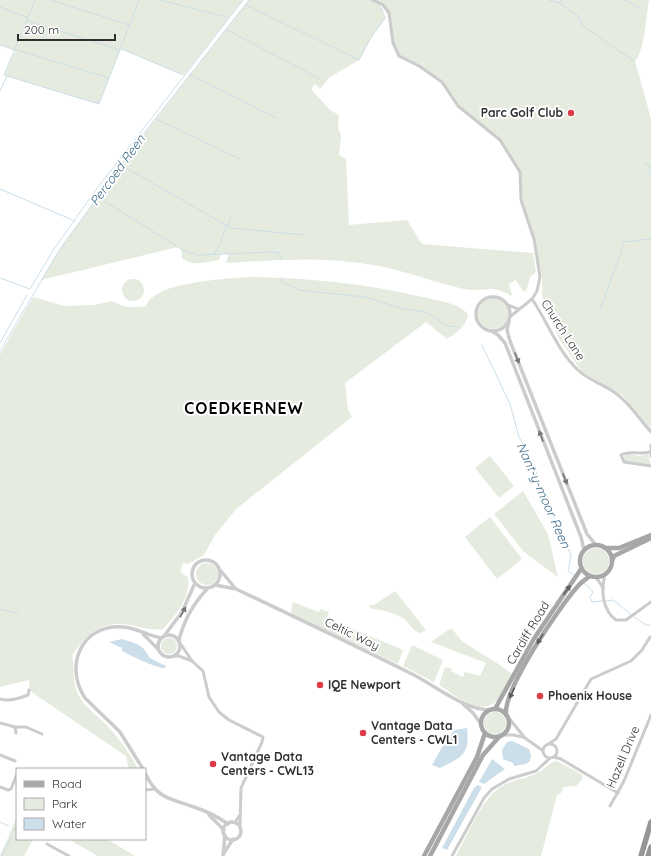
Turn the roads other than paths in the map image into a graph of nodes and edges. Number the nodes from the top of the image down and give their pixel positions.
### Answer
1 (374, 0) edge
2 (532, 299) junction
3 (508, 305) junction
4 (518, 309) junction
5 (511, 316) junction
6 (509, 321) junction
7 (493, 332) junction
8 (651, 432) edge
9 (651, 445) edge
10 (650, 452) junction
11 (651, 456) edge
12 (651, 466) edge
13 (651, 535) edge
14 (651, 538) edge
15 (596, 545) junction
16 (605, 548) junction
17 (584, 550) junction
18 (612, 561) junction
19 (220, 569) junction
20 (581, 569) junction
21 (605, 574) junction
22 (590, 576) junction
23 (596, 577) junction
24 (195, 583) junction
25 (215, 586) junction
26 (236, 588) junction
27 (207, 589) junction
28 (604, 590) junction
29 (651, 602) edge
30 (143, 634) junction
31 (163, 637) junction
32 (650, 637) dead end
33 (179, 642) junction
34 (159, 650) junction
35 (173, 656) junction
36 (192, 661) junction
37 (29, 690) dead end
38 (0, 699) edge
39 (458, 700) junction
40 (494, 709) junction
41 (651, 715) edge
42 (507, 716) junction
43 (0, 723) edge
44 (481, 724) junction
45 (15, 727) junction
46 (16, 733) dead end
47 (486, 733) junction
48 (42, 734) dead end
49 (501, 736) junction
50 (525, 738) junction
51 (556, 739) junction
52 (548, 744) junction
53 (537, 745) junction
54 (555, 746) junction
55 (542, 750) junction
56 (557, 750) junction
57 (0, 755) edge
58 (544, 756) junction
59 (554, 757) junction
60 (549, 758) junction
61 (560, 759) junction
62 (15, 761) dead end
63 (541, 766) junction
64 (142, 768) edge
65 (16, 776) edge
66 (146, 776) edge
67 (0, 787) edge
68 (155, 789) junction
69 (146, 790) edge
70 (618, 793) junction
71 (610, 806) dead end
72 (206, 812) junction
73 (239, 816) junction
74 (651, 822) edge
75 (235, 823) junction
76 (228, 824) junction
77 (240, 826) junction
78 (224, 830) junction
79 (225, 835) junction
80 (233, 840) junction
81 (46, 844) dead end
82 (651, 847) edge
83 (66, 855) edge
84 (424, 856) edge
85 (430, 856) edge
86 (452, 856) edge
87 (640, 856) edge
88 (648, 856) edge

1 - 2 street, Church Lane
2 - 4 street, Church Lane
2 - 8 street, Church Lane
3 - 4 street
3 - 5 street
3 - 7 street
4 - 5 street, Church Lane
5 - 6 street
6 - 7 street
6 -> 15 street
17 -> 7 street
9 - 10 street
10 - 11 street
10 - 12 street
13 - 16 main road
14 - 18 main road
15 - 16 main road
15 - 17 main road
16 - 18 main road
17 - 20 main road
18 - 21 main road
19 - 24 street, Celtic Way
19 - 25 street
19 - 26 street, Celtic Way
20 - 22 main road
40 -> 20 main road, Cardiff Road
21 - 23 main road
21 - 28 street
22 - 23 main road
22 -> 42 main road, Cardiff Road
23 - 28 street
24 - 27 street
31 -> 24 street, Celtic Way
25 - 26 street, Celtic Way
25 - 27 street, Celtic Way
26 - 39 street, Celtic Way
27 - 33 street, Celtic Way
28 - 29 street
30 - 31 street
30 - 34 street
30 - 64 street
31 - 33 street
31 - 34 street
32 - 51 street
33 - 35 street
33 - 36 street
34 - 35 street
35 - 36 street
36 - 73 street
37 - 38 street
39 - 40 street, Celtic Way
39 - 44 street, Celtic Way
40 - 42 main road
40 - 44 main road, Cardiff Road
41 - 70 street, Hazell Drive
42 - 49 main road, Cardiff Road
42 - 50 street
43 - 45 street
44 - 47 main road
45 - 46 street
45 - 48 street
47 - 49 main road
47 - 84 main road
49 - 50 street
49 - 85 main road, Cardiff Road
50 - 53 street
51 - 52 street
51 - 54 street
52 - 53 street
52 - 54 street
52 - 55 street
53 - 55 street
54 - 56 street
55 - 58 street
56 - 59 street
56 - 61 street
57 - 62 street
58 - 60 street
58 - 63 street
59 - 60 street
59 - 61 street
60 - 63 street
61 - 70 street
63 - 86 street
65 - 67 street
66 - 68 street
68 - 69 street
68 - 72 street
70 - 71 street, Hazell Drive
72 - 76 street
72 - 78 street
73 - 75 street
73 - 77 street
74 - 87 highway
75 - 76 street
75 - 77 street
76 - 78 street
77 - 80 street
78 - 79 street
79 - 80 street
79 - 80 street
81 - 83 street
82 - 88 highway

